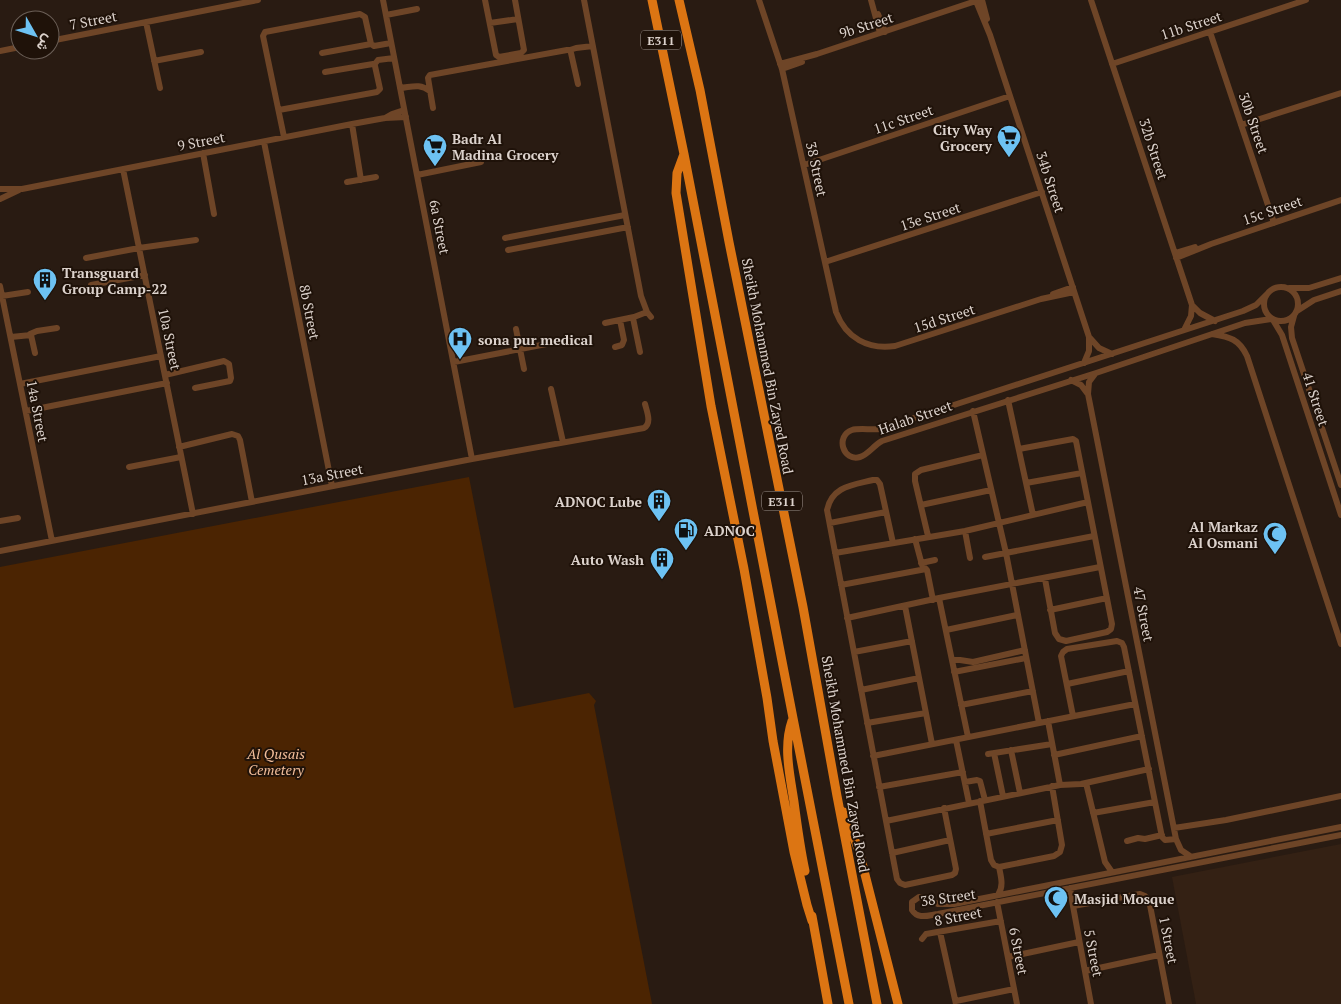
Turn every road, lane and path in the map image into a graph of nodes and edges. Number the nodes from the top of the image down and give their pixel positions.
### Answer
1 (258, 0) edge
2 (383, 0) edge
3 (485, 0) edge
4 (515, 0) edge
5 (584, 0) edge
6 (652, 0) edge
7 (680, 0) edge
8 (759, 0) edge
9 (979, 0) edge
10 (1091, 0) edge
11 (1306, 0) edge
12 (871, 1) edge
13 (417, 8) dead end
14 (386, 15) junction
15 (518, 19) junction
16 (146, 22) junction
17 (490, 24) junction
18 (1210, 32) junction
19 (882, 33) junction
20 (60, 39) edge
21 (391, 42) junction
22 (371, 44) junction
23 (593, 46) junction
24 (570, 50) junction
25 (201, 52) dead end
26 (322, 53) dead end
27 (394, 58) junction
28 (154, 61) junction
29 (1112, 64) junction
30 (374, 65) junction
31 (781, 67) junction
32 (325, 72) dead end
33 (578, 84) dead end
34 (160, 88) dead end
35 (400, 88) junction
36 (430, 92) junction
37 (1341, 93) edge
38 (1010, 96) junction
39 (433, 108) dead end
40 (279, 110) junction
41 (405, 114) junction
42 (352, 124) junction
43 (1241, 125) junction
44 (284, 137) junction
45 (264, 142) junction
46 (203, 153) junction
47 (684, 154) junction
48 (482, 162) dead end
49 (804, 165) junction
50 (123, 169) junction
51 (417, 174) junction
52 (376, 177) dead end
53 (361, 180) junction
54 (347, 182) dead end
55 (0, 189) edge
56 (22, 189) junction
57 (1042, 192) junction
58 (0, 198) edge
59 (1341, 200) edge
60 (214, 214) dead end
61 (625, 215) junction
62 (1274, 222) junction
63 (628, 227) junction
64 (505, 238) dead end
65 (196, 240) dead end
66 (139, 248) junction
67 (508, 250) dead end
68 (1176, 255) junction
69 (86, 258) dead end
70 (825, 262) junction
71 (145, 275) junction
72 (1341, 278) edge
73 (91, 285) dead end
74 (0, 286) edge
75 (1287, 288) junction
76 (1073, 289) junction
77 (1341, 291) edge
78 (28, 292) dead end
79 (1266, 295) junction
80 (2, 296) junction
81 (1192, 305) junction
82 (1295, 314) junction
83 (632, 318) junction
84 (620, 320) junction
85 (1215, 320) junction
86 (1272, 320) junction
87 (605, 322) dead end
88 (57, 328) dead end
89 (516, 329) dead end
90 (1184, 330) junction
91 (30, 334) junction
92 (1211, 334) junction
93 (636, 336) junction
94 (11, 337) junction
95 (1089, 337) junction
96 (624, 338) junction
97 (856, 338) joint
98 (562, 341) dead end
99 (615, 347) dead end
100 (520, 349) junction
101 (640, 352) dead end
102 (35, 353) dead end
103 (1112, 354) junction
104 (160, 356) junction
105 (454, 362) junction
106 (1084, 363) junction
107 (524, 369) dead end
108 (1096, 373) junction
109 (165, 375) junction
110 (1071, 380) junction
111 (166, 383) junction
112 (20, 384) junction
113 (195, 388) dead end
114 (551, 389) dead end
115 (1088, 394) junction
116 (1008, 400) junction
117 (645, 404) dead end
118 (26, 411) junction
119 (973, 412) junction
120 (563, 442) junction
121 (179, 446) junction
122 (1019, 449) junction
123 (983, 455) junction
124 (181, 457) junction
125 (472, 459) junction
126 (129, 467) dead end
127 (1082, 472) junction
128 (1026, 483) junction
129 (1341, 485) edge
130 (332, 486) junction
131 (991, 490) junction
132 (252, 502) junction
133 (1088, 502) junction
134 (921, 505) junction
135 (886, 512) junction
136 (193, 514) junction
137 (1032, 515) junction
138 (1341, 515) edge
139 (18, 518) dead end
140 (0, 522) edge
141 (830, 523) junction
142 (999, 523) junction
143 (965, 530) junction
144 (928, 536) junction
145 (1094, 536) junction
146 (915, 539) junction
147 (52, 541) junction
148 (893, 543) junction
149 (0, 551) edge
150 (835, 553) junction
151 (1006, 553) junction
152 (985, 557) dead end
153 (970, 558) dead end
154 (935, 560) dead end
155 (921, 563) junction
156 (1100, 567) junction
157 (926, 569) junction
158 (1045, 579) junction
159 (841, 585) junction
160 (1011, 585) junction
161 (1106, 598) junction
162 (936, 599) junction
163 (905, 606) junction
164 (1050, 610) junction
165 (1018, 615) junction
166 (847, 618) junction
167 (946, 630) junction
168 (912, 642) junction
169 (1341, 644) edge
170 (1024, 650) junction
171 (854, 652) junction
172 (1026, 658) junction
173 (952, 660) junction
174 (1129, 671) junction
175 (954, 672) junction
176 (919, 678) junction
177 (1067, 684) junction
178 (861, 690) junction
179 (1033, 691) junction
180 (1136, 704) junction
181 (961, 705) junction
182 (926, 713) junction
183 (1073, 716) junction
184 (793, 718) junction
185 (1048, 721) junction
186 (867, 723) junction
187 (1039, 723) junction
188 (1142, 736) junction
189 (968, 737) junction
190 (956, 740) junction
191 (932, 744) junction
192 (1052, 744) junction
193 (1012, 750) junction
194 (1054, 755) junction
195 (873, 756) junction
196 (1149, 769) junction
197 (963, 772) junction
198 (965, 782) junction
199 (1086, 783) junction
200 (1060, 784) junction
201 (1052, 786) junction
202 (879, 788) junction
203 (1020, 792) junction
204 (837, 796) junction
205 (1003, 796) junction
206 (1341, 796) edge
207 (982, 800) junction
208 (1155, 802) junction
209 (969, 803) junction
210 (944, 808) junction
211 (1093, 813) junction
212 (1058, 820) junction
213 (886, 821) junction
214 (1341, 827) edge
215 (1174, 828) junction
216 (986, 834) junction
217 (1162, 835) junction
218 (1341, 835) edge
219 (1176, 839) junction
220 (950, 840) junction
221 (1127, 841) dead end
222 (892, 853) junction
223 (1190, 856) junction
224 (1169, 861) junction
225 (1105, 862) junction
226 (999, 867) junction
227 (1112, 872) junction
228 (1101, 874) junction
229 (1002, 885) junction
230 (1069, 888) junction
231 (1010, 893) junction
232 (927, 899) junction
233 (998, 899) junction
234 (1073, 906) junction
235 (925, 916) junction
236 (812, 921) junction
237 (1001, 921) junction
238 (940, 932) junction
239 (922, 939) dead end
240 (1079, 942) junction
241 (1160, 956) junction
242 (1008, 957) junction
243 (1085, 970) junction
244 (1014, 989) junction
245 (956, 1002) edge
246 (828, 1004) edge
247 (849, 1004) edge
248 (877, 1004) edge
249 (898, 1004) edge
250 (1017, 1004) edge
251 (1091, 1004) edge
252 (1169, 1004) edge

1 - 16 street, 7 Street
2 - 14 street, 6a Street
3 - 17 street
4 - 15 street
5 - 23 street
6 - 47 highway, E311
7 - 204 highway, Sheikh Mohammed Bin Zayed Road / E311
8 - 31 street, 38 Street
9 - 19 street, 9b Street
9 - 38 street, 34b Street
10 - 29 street, 32b Street
11 - 18 street, 11b Street
12 - 19 street
13 - 14 street
14 - 21 street, 6a Street
15 - 17 street
15 - 17 street
16 - 20 street, 7 Street
16 - 28 street
18 - 29 street, 11b Street
18 - 43 street, 30b Street
19 - 31 street, 9b Street
21 - 22 street
21 - 27 street, 6a Street
22 - 26 street
22 - 40 street
23 - 24 street
23 - 61 street
24 - 33 street
24 - 36 street
25 - 28 street
27 - 30 street
27 - 35 street, 6a Street
28 - 34 street
29 - 68 street, 32b Street
30 - 32 street
30 - 40 street
31 - 49 street, 38 Street
35 - 36 street
35 - 41 street, 6a Street
36 - 39 street
37 - 43 street
38 - 49 street, 11c Street
38 - 57 street, 34b Street
40 - 44 street
41 - 42 street, 9 Street
41 - 51 street, 6a Street
42 - 44 street, 9 Street
42 - 53 street
43 - 62 street, 30b Street
44 - 45 street, 9 Street
45 - 46 street, 9 Street
45 - 130 street, 8b Street
46 - 50 street, 9 Street
46 - 60 street
47 - 184 highway, E311
47 - 236 highway
48 - 51 street
49 - 70 street, 38 Street
50 - 56 street, 9 Street
50 - 66 street, 10a Street
51 - 105 street, 6a Street
52 - 53 street
53 - 54 street
55 - 56 street, 9 Street
56 - 58 street, 9 Street
57 - 70 street, 13e Street
57 - 76 street, 34b Street
59 - 62 street, 15c Street
61 - 63 street
61 - 64 street
62 - 68 street, 15c Street
63 - 67 street
63 - 83 street
65 - 66 street
66 - 69 street
66 - 71 street, 10a Street
68 - 81 street, 32b Street
70 - 97 street, 38 Street
71 - 73 street
71 - 104 street, 10a Street
72 - 75 street
74 - 80 street, 14a Street
75 - 79 street
75 - 82 street
76 - 95 street, 34b Street
76 - 97 street, 15d Street
77 - 82 street
78 - 80 street
79 - 85 street, Halab Street
79 - 86 street
80 - 94 street, 14a Street
81 - 85 street
81 - 90 street
82 - 86 street
82 - 129 street, 41 Street
83 - 84 street
83 - 93 street
84 - 87 street
84 - 96 street
85 - 90 street, Halab Street
86 - 92 street, Halab Street
86 - 138 street, 41 Street
88 - 91 street
89 - 100 street
90 - 103 street, Halab Street
91 - 94 street
91 - 102 street
92 - 108 street, Halab Street
92 - 169 street
93 - 96 street
93 - 101 street
94 - 112 street, 14a Street
95 - 103 street
95 - 106 street, 34b Street
96 - 99 street
98 - 100 street
100 - 105 street
100 - 107 street
103 - 106 street, Halab Street
104 - 109 street, 10a Street
104 - 112 street
105 - 125 street, 6a Street
106 - 119 street, Halab Street
108 - 110 street, Halab Street
108 - 115 street
109 - 111 street, 10a Street
109 - 113 street
110 - 115 street
110 - 116 street, Halab Street
111 - 118 street
111 - 121 street, 10a Street
112 - 118 street, 14a Street
114 - 120 street
115 - 215 street, 47 Street
116 - 119 street, Halab Street
116 - 122 street
117 - 120 street, 13a Street
118 - 147 street, 14a Street
119 - 123 street
120 - 125 street, 13a Street
121 - 124 street, 10a Street
121 - 132 street
122 - 127 street
122 - 128 street
123 - 131 street
123 - 134 street
124 - 126 street
124 - 136 street, 10a Street
125 - 130 street, 13a Street
127 - 128 street
127 - 133 street
128 - 137 street
130 - 132 street, 13a Street
131 - 134 street
131 - 142 street
132 - 136 street, 13a Street
133 - 137 street
133 - 145 street
134 - 144 street
135 - 141 street
135 - 141 street
135 - 148 street
136 - 147 street, 13a Street
137 - 142 street
139 - 140 street
141 - 150 street
142 - 143 street
142 - 151 street
143 - 144 street
143 - 153 street
144 - 146 street
145 - 151 street
145 - 156 street
146 - 148 street
146 - 155 street
147 - 149 street, 13a Street
148 - 150 street
150 - 159 street
151 - 152 street
151 - 160 street
154 - 155 street
155 - 157 street
156 - 158 street
156 - 161 street
157 - 159 street
157 - 162 street
158 - 160 street
158 - 164 street
159 - 166 street
160 - 162 street
160 - 165 street
161 - 164 street
161 - 164 street
162 - 163 street
162 - 167 street
163 - 166 street
163 - 168 street
165 - 167 street
165 - 170 street
166 - 171 street
167 - 173 street
168 - 171 street
168 - 176 street
170 - 172 street
170 - 173 street
171 - 178 street
172 - 175 street
172 - 179 street
173 - 175 street
174 - 177 street
174 - 177 street
174 - 180 street
175 - 181 street
176 - 178 street
176 - 182 street
177 - 183 street
178 - 186 street
179 - 181 street
179 - 187 street
180 - 183 street
180 - 188 street
181 - 189 street
182 - 186 street
182 - 191 street
183 - 185 street
184 - 236 highway
184 - 247 highway, E311
185 - 187 street
185 - 192 street
186 - 195 street
187 - 189 street
188 - 194 street
188 - 196 street
189 - 190 street
190 - 191 street
190 - 197 street
191 - 195 street
192 - 193 street
192 - 194 street
193 - 203 street
193 - 205 street
194 - 200 street
195 - 202 street
196 - 199 street
196 - 208 street
197 - 198 street
197 - 202 street
198 - 207 street
198 - 209 street
199 - 200 street
199 - 211 street
200 - 201 street
201 - 203 street
201 - 212 street
202 - 213 street
203 - 205 street
204 - 248 highway, Sheikh Mohammed Bin Zayed Road / E311
204 - 249 highway
205 - 207 street
206 - 215 street
207 - 209 street
207 - 216 street
208 - 211 street
208 - 217 street
209 - 210 street
210 - 213 street
210 - 220 street
211 - 225 street
212 - 216 street
212 - 226 street
213 - 222 street
214 - 223 street, 38 Street
215 - 219 street, 47 Street
216 - 226 street
217 - 219 street
217 - 221 street
218 - 230 street, 38 Street
219 - 223 street, 47 Street
219 - 224 street, 47 Street
220 - 222 street
220 - 222 street
223 - 224 street, 38 Street
224 - 227 street, 38 Street
225 - 227 street
225 - 228 street
226 - 229 street
227 - 228 street, 38 Street
228 - 231 street, 38 Street
229 - 231 street
229 - 233 street
230 - 233 street, 38 Street
230 - 234 street, 5 Street
231 - 233 street, 38 Street
232 - 233 street, 38 Street
232 - 235 street
232 - 235 street, 38 Street
233 - 235 street, 38 Street
233 - 237 street, 6 Street
234 - 240 street, 5 Street
234 - 241 street, 1 Street
236 - 246 highway
237 - 238 street, 8 Street
237 - 242 street, 6 Street
238 - 239 street, 8 Street
238 - 245 street
240 - 242 street
240 - 243 street, 5 Street
241 - 243 street
241 - 252 street, 1 Street
242 - 244 street, 6 Street
243 - 251 street, 5 Street
244 - 245 street
244 - 250 street, 6 Street

